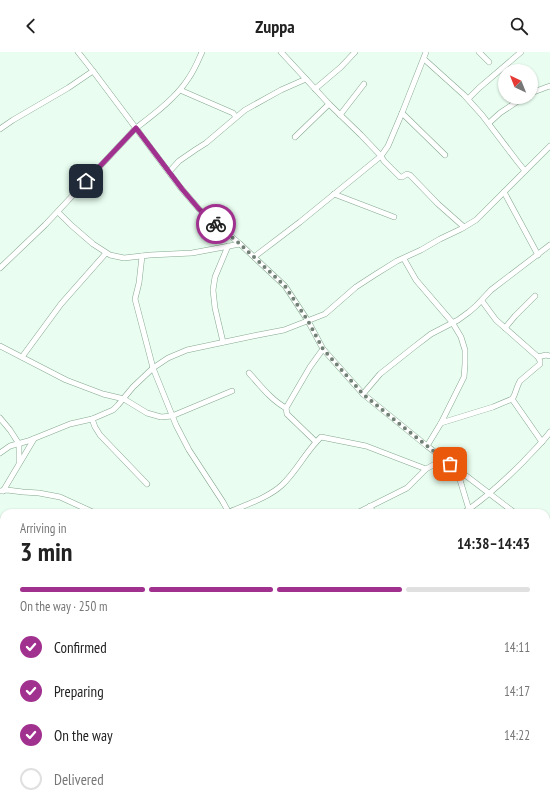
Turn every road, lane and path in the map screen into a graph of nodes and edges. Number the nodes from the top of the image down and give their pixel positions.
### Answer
1 (78, 52) edge
2 (202, 52) edge
3 (281, 52) edge
4 (355, 52) edge
5 (426, 52) edge
6 (479, 52) edge
7 (521, 52) edge
8 (424, 59) junction
9 (489, 62) dead end
10 (93, 71) junction
11 (306, 79) junction
12 (364, 84) dead end
13 (550, 86) edge
14 (315, 89) junction
15 (180, 90) junction
16 (538, 90) edge
17 (468, 99) junction
18 (329, 104) junction
19 (514, 104) edge
20 (402, 113) junction
21 (340, 115) junction
22 (236, 117) junction
23 (489, 123) junction
24 (136, 128) junction
25 (0, 129) edge
26 (295, 137) dead end
27 (550, 146) edge
28 (445, 155) dead end
29 (381, 156) junction
30 (525, 170) junction
31 (169, 172) junction
32 (504, 192) junction
33 (334, 194) junction
34 (58, 212) junction
35 (394, 217) dead end
36 (464, 227) junction
37 (240, 244) junction
38 (550, 245) edge
39 (228, 246) junction
40 (106, 252) junction
41 (538, 255) junction
42 (142, 256) junction
43 (254, 257) junction
44 (404, 259) junction
45 (0, 268) edge
46 (535, 296) dead end
47 (482, 301) junction
48 (308, 321) junction
49 (452, 322) junction
50 (505, 328) junction
51 (223, 342) junction
52 (0, 346) edge
53 (323, 349) junction
54 (550, 356) edge
55 (22, 357) junction
56 (538, 357) junction
57 (153, 368) junction
58 (249, 372) dead end
59 (232, 391) dead end
60 (363, 394) junction
61 (124, 399) junction
62 (512, 399) junction
63 (286, 408) junction
64 (172, 416) junction
65 (0, 418) edge
66 (92, 418) junction
67 (441, 423) junction
68 (549, 435) edge
69 (34, 438) junction
70 (316, 442) junction
71 (542, 442) junction
72 (19, 444) junction
73 (426, 446) junction
74 (0, 453) edge
75 (444, 459) junction
76 (19, 463) junction
77 (426, 469) junction
78 (457, 470) junction
79 (147, 484) dead end
80 (2, 491) edge
81 (489, 494) junction
82 (370, 506) junction
83 (86, 509) edge
84 (226, 509) edge
85 (237, 509) edge
86 (364, 509) edge
87 (371, 509) edge
88 (468, 509) edge
89 (471, 509) edge
90 (510, 509) edge

1 - 10 street
2 - 15 street
3 - 11 street
4 - 14 street
5 - 8 street
6 - 9 street
7 - 17 street
8 - 17 street
8 - 20 street
10 - 24 street
10 - 25 street
11 - 14 street
11 - 22 street
12 - 21 street
13 - 16 street
14 - 18 street
15 - 22 street
15 - 24 street
17 - 23 street
18 - 21 street
18 - 26 street
19 - 23 street
20 - 28 street
20 - 29 street
21 - 29 street
22 - 31 street
23 - 30 street
24 - 31 street
24 - 34 street
27 - 30 street
29 - 33 street
29 - 36 street
30 - 32 street
31 - 37 street
32 - 36 street
32 - 41 street
33 - 35 street
33 - 43 street
34 - 40 street
34 - 45 street
36 - 44 street
37 - 39 street
37 - 43 street
38 - 41 street
39 - 42 street
39 - 51 street
40 - 42 street
40 - 55 street
41 - 47 street
42 - 57 street
43 - 48 street
44 - 48 street
44 - 49 street
46 - 50 street
47 - 49 street
47 - 50 street
48 - 51 street
48 - 53 street
49 - 60 street
49 - 67 street
50 - 56 street
51 - 57 street
52 - 55 street
53 - 60 street
53 - 63 street
54 - 56 street
55 - 61 street
56 - 62 street
57 - 61 street
57 - 64 street
58 - 63 street
59 - 64 street
60 - 73 street
61 - 64 street
61 - 66 street
62 - 67 street
62 - 71 street
63 - 70 street
64 - 84 street
65 - 72 street
66 - 69 street
66 - 79 street
67 - 73 street
68 - 71 street
69 - 72 street
69 - 76 street
70 - 77 street
70 - 85 street
71 - 81 street
72 - 74 street
72 - 76 street
73 - 75 street
75 - 77 street
75 - 78 street
76 - 80 street
77 - 82 street
78 - 81 street
78 - 88 street
80 - 83 street
81 - 89 street
81 - 90 street
82 - 86 street
82 - 87 street

